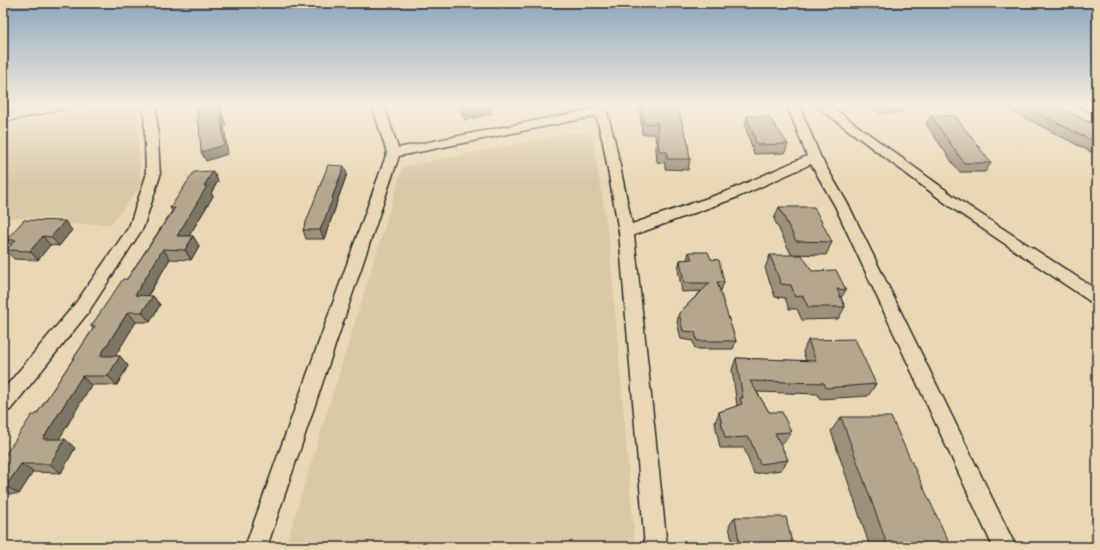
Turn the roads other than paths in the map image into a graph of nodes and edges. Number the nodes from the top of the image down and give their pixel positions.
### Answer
1 (151, 131) edge
2 (386, 131) edge
3 (496, 131) edge
4 (606, 131) edge
5 (803, 131) edge
6 (856, 131) edge
7 (393, 153) junction
8 (814, 158) junction
9 (626, 232) junction
10 (1097, 298) edge
11 (3, 404) edge
12 (256, 547) edge
13 (656, 547) edge
14 (1005, 547) edge

1 - 11 street
2 - 7 street
3 - 7 street
4 - 9 street
5 - 8 street
6 - 10 street
7 - 12 street
8 - 9 street
8 - 14 street
9 - 13 street

